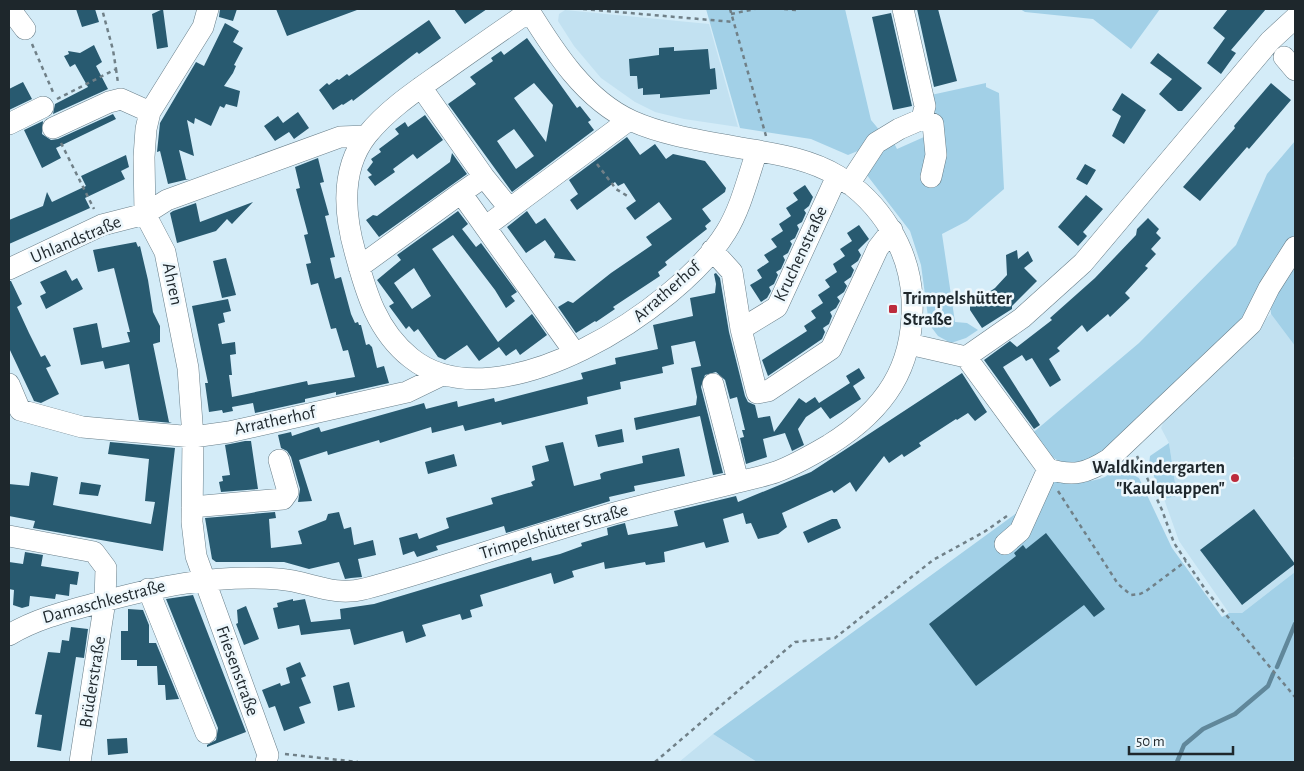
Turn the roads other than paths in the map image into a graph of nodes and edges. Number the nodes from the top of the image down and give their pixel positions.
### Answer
1 (10, 9) edge
2 (208, 9) edge
3 (902, 9) edge
4 (529, 10) edge
5 (1295, 18) edge
6 (25, 29) road end
7 (421, 87) junction
8 (43, 107) dead end
9 (150, 112) junction
10 (922, 119) junction
11 (629, 120) junction
12 (9, 124) edge
13 (53, 128) road end
14 (366, 136) junction
15 (762, 152) junction
16 (484, 177) junction
17 (931, 177) dead end
18 (843, 180) junction
19 (461, 193) junction
20 (509, 208) junction
21 (145, 214) junction
22 (485, 226) junction
23 (892, 230) junction
24 (1295, 247) edge
25 (712, 250) junction
26 (359, 268) junction
27 (9, 270) edge
28 (741, 329) junction
29 (909, 344) junction
30 (575, 353) junction
31 (966, 358) junction
32 (442, 375) junction
33 (9, 384) edge
34 (713, 384) dead end
35 (193, 437) junction
36 (279, 460) dead end
37 (1048, 469) junction
38 (738, 482) junction
39 (192, 507) junction
40 (9, 536) edge
41 (1005, 544) dead end
42 (203, 580) junction
43 (148, 589) junction
44 (105, 601) junction
45 (9, 635) edge
46 (206, 733) dead end
47 (269, 760) edge
48 (80, 762) edge

1 - 6 street
2 - 9 street, Ahren
3 - 10 street
4 - 7 street, Arratherhof
4 - 11 street
5 - 31 street
7 - 14 street, Arratherhof
7 - 16 street
8 - 12 street
9 - 13 street
9 - 21 street, Ahren
10 - 17 street
10 - 18 street, Kruchenstraße
11 - 15 street
11 - 20 street
14 - 21 street, Uhlandstraße
14 - 26 street, Arratherhof
15 - 18 street
15 - 25 street, Arratherhof
16 - 19 street
16 - 20 street
18 - 23 street
18 - 28 street, Kruchenstraße
19 - 22 street
19 - 26 street
20 - 22 street
21 - 27 street, Uhlandstraße
21 - 35 street, Ahren
22 - 30 street
23 - 28 street
23 - 29 street
24 - 37 street
25 - 28 street
25 - 30 street, Arratherhof
26 - 32 street, Arratherhof
29 - 31 street
29 - 38 street, Trimpelshütter Straße
30 - 32 street, Arratherhof
31 - 37 street
32 - 35 street, Arratherhof
33 - 35 street, Arratherhof
34 - 38 street
35 - 39 street, Ahren
36 - 39 street
37 - 41 street
38 - 42 street, Trimpelshütter Straße
39 - 42 street, Ahren
40 - 44 street, Brüderstraße
42 - 43 street, Damaschkestraße
42 - 47 street, Friesenstraße
43 - 44 street, Damaschkestraße
43 - 46 street
44 - 45 street, Damaschkestraße
44 - 48 street, Brüderstraße

